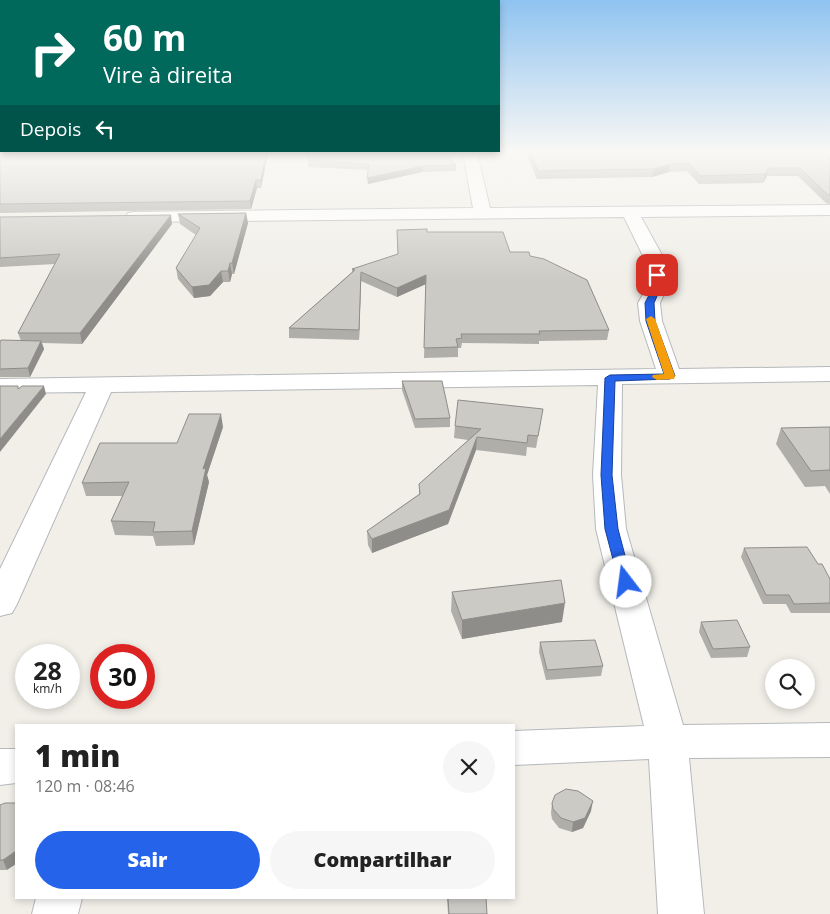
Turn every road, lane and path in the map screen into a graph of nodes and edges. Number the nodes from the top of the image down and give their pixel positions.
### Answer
1 (479, 196) edge
2 (830, 210) edge
3 (630, 212) junction
4 (483, 213) junction
5 (118, 217) edge
6 (830, 374) edge
7 (670, 376) junction
8 (610, 378) junction
9 (102, 385) junction
10 (0, 386) edge
11 (0, 604) edge
12 (830, 740) edge
13 (668, 742) junction
14 (515, 748) edge
15 (15, 766) edge
16 (0, 767) edge
17 (59, 899) edge
18 (54, 914) edge
19 (681, 914) edge

1 - 4 street
2 - 3 street
3 - 4 street
3 - 7 street
4 - 5 street
6 - 7 street
7 - 8 street
8 - 9 street
8 - 13 street
9 - 10 street
9 - 11 street
12 - 13 street
13 - 14 street
13 - 19 street
15 - 16 street
17 - 18 street

